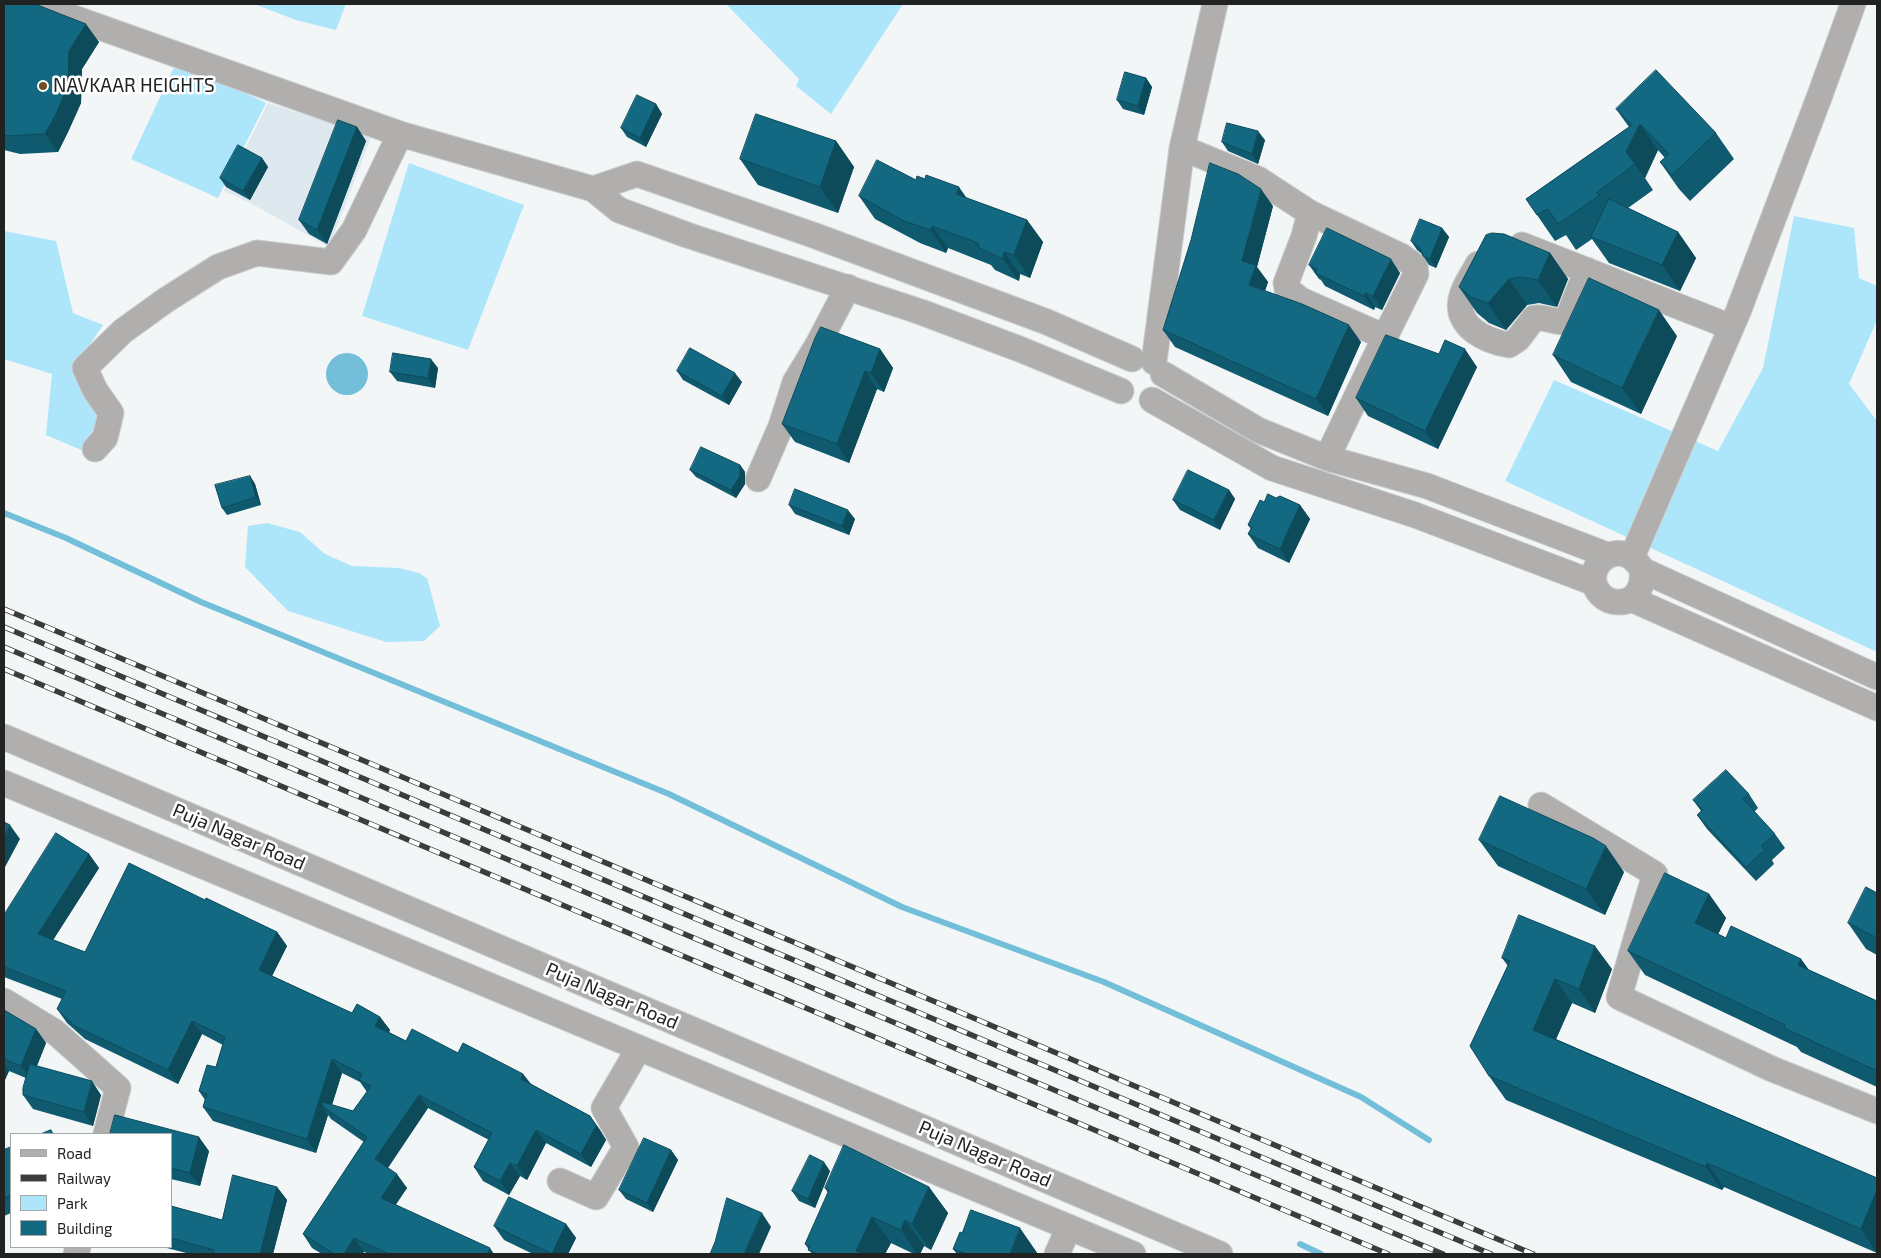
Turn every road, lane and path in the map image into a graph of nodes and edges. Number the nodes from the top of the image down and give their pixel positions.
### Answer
1 (42, 4) edge
2 (1215, 4) edge
3 (1853, 4) edge
4 (400, 134) junction
5 (1182, 148) junction
6 (593, 189) junction
7 (704, 197) junction
8 (1310, 213) junction
9 (687, 235) junction
10 (1587, 270) junction
11 (934, 280) junction
12 (848, 287) junction
13 (921, 312) junction
14 (1731, 328) junction
15 (1385, 337) junction
16 (1150, 365) junction
17 (1121, 391) junction
18 (1152, 400) junction
19 (95, 449) dead end
20 (1327, 458) junction
21 (758, 479) dead end
22 (1427, 486) junction
23 (1415, 515) junction
24 (1607, 555) junction
25 (1637, 564) junction
26 (1594, 583) junction
27 (1631, 599) junction
28 (1877, 676) edge
29 (1877, 708) edge
30 (6, 742) edge
31 (4, 783) edge
32 (1541, 806) dead end
33 (4, 1001) edge
34 (640, 1048) junction
35 (873, 1106) junction
36 (1877, 1111) edge
37 (106, 1133) edge
38 (855, 1148) junction
39 (560, 1181) dead end
40 (1069, 1227) junction
41 (1057, 1254) edge
42 (1133, 1254) edge
43 (1220, 1254) edge

1 - 4 street
2 - 5 street
3 - 14 street
4 - 6 street
4 - 19 street
5 - 8 street
5 - 16 street
6 - 7 street
6 - 9 street
7 - 9 street
7 - 11 street
8 - 15 street
8 - 15 street
9 - 12 street
10 - 10 street
10 - 14 street
11 - 13 street
11 - 16 street
12 - 13 street
12 - 21 street
13 - 17 street
14 - 25 street
15 - 20 street
16 - 17 street
16 - 18 street
16 - 20 street
17 - 18 street
18 - 23 street
20 - 22 street
22 - 23 street
22 - 24 street
23 - 26 street
24 - 25 street
24 - 26 street
25 - 27 street
25 - 28 street
26 - 27 street
27 - 29 street
30 - 35 street, Puja Nagar Road
31 - 34 street, Puja Nagar Road
32 - 36 street
33 - 37 street
34 - 38 street, Puja Nagar Road
34 - 39 street
35 - 38 street
35 - 43 street, Puja Nagar Road
38 - 40 street, Puja Nagar Road
40 - 41 street
40 - 42 street, Puja Nagar Road

